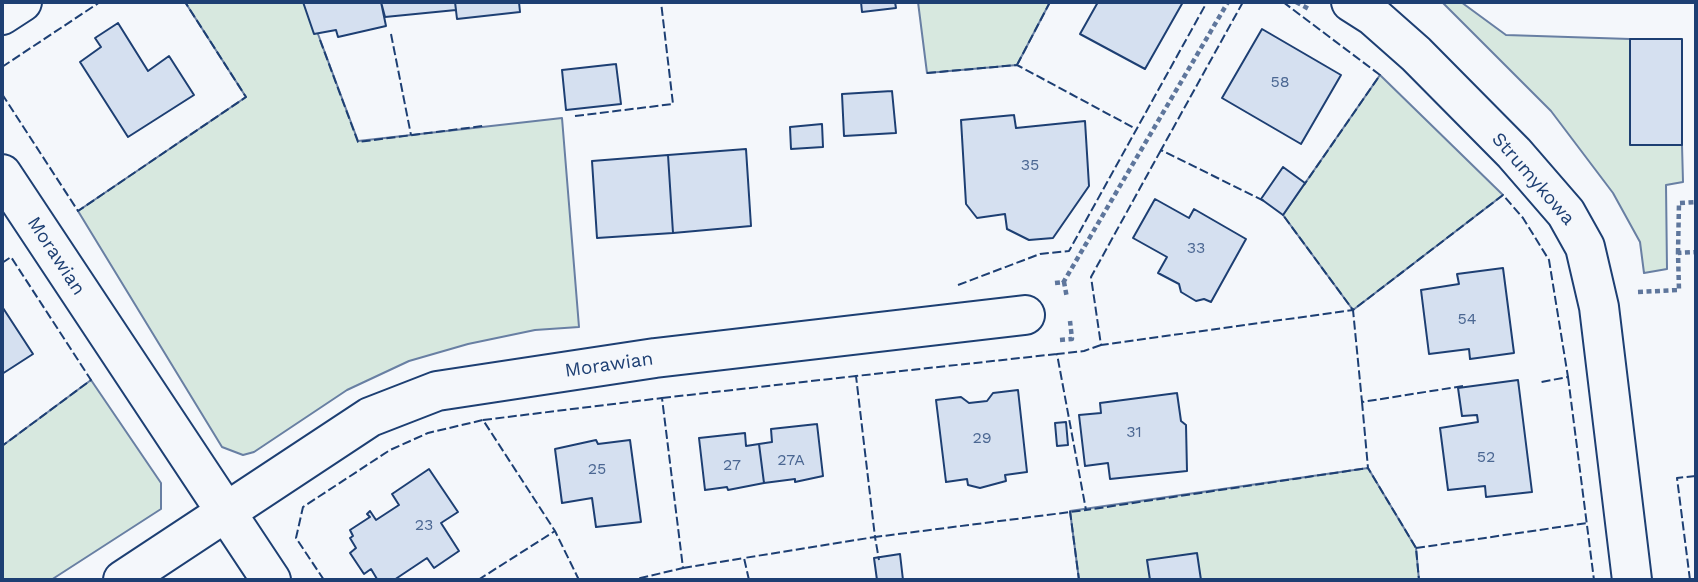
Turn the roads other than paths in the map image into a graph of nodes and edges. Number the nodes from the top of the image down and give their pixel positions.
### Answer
1 (22, 2) edge
2 (1336, 9) edge
3 (2, 15) edge
4 (2, 174) edge
5 (1025, 314) road end
6 (226, 514) junction
7 (123, 580) edge
8 (271, 580) edge
9 (1632, 580) edge

1 - 3 street
2 - 9 street, Strumykowa
4 - 6 street, Morawian
5 - 6 street, Morawian
6 - 7 street, Morawian
6 - 8 street, Morawian

